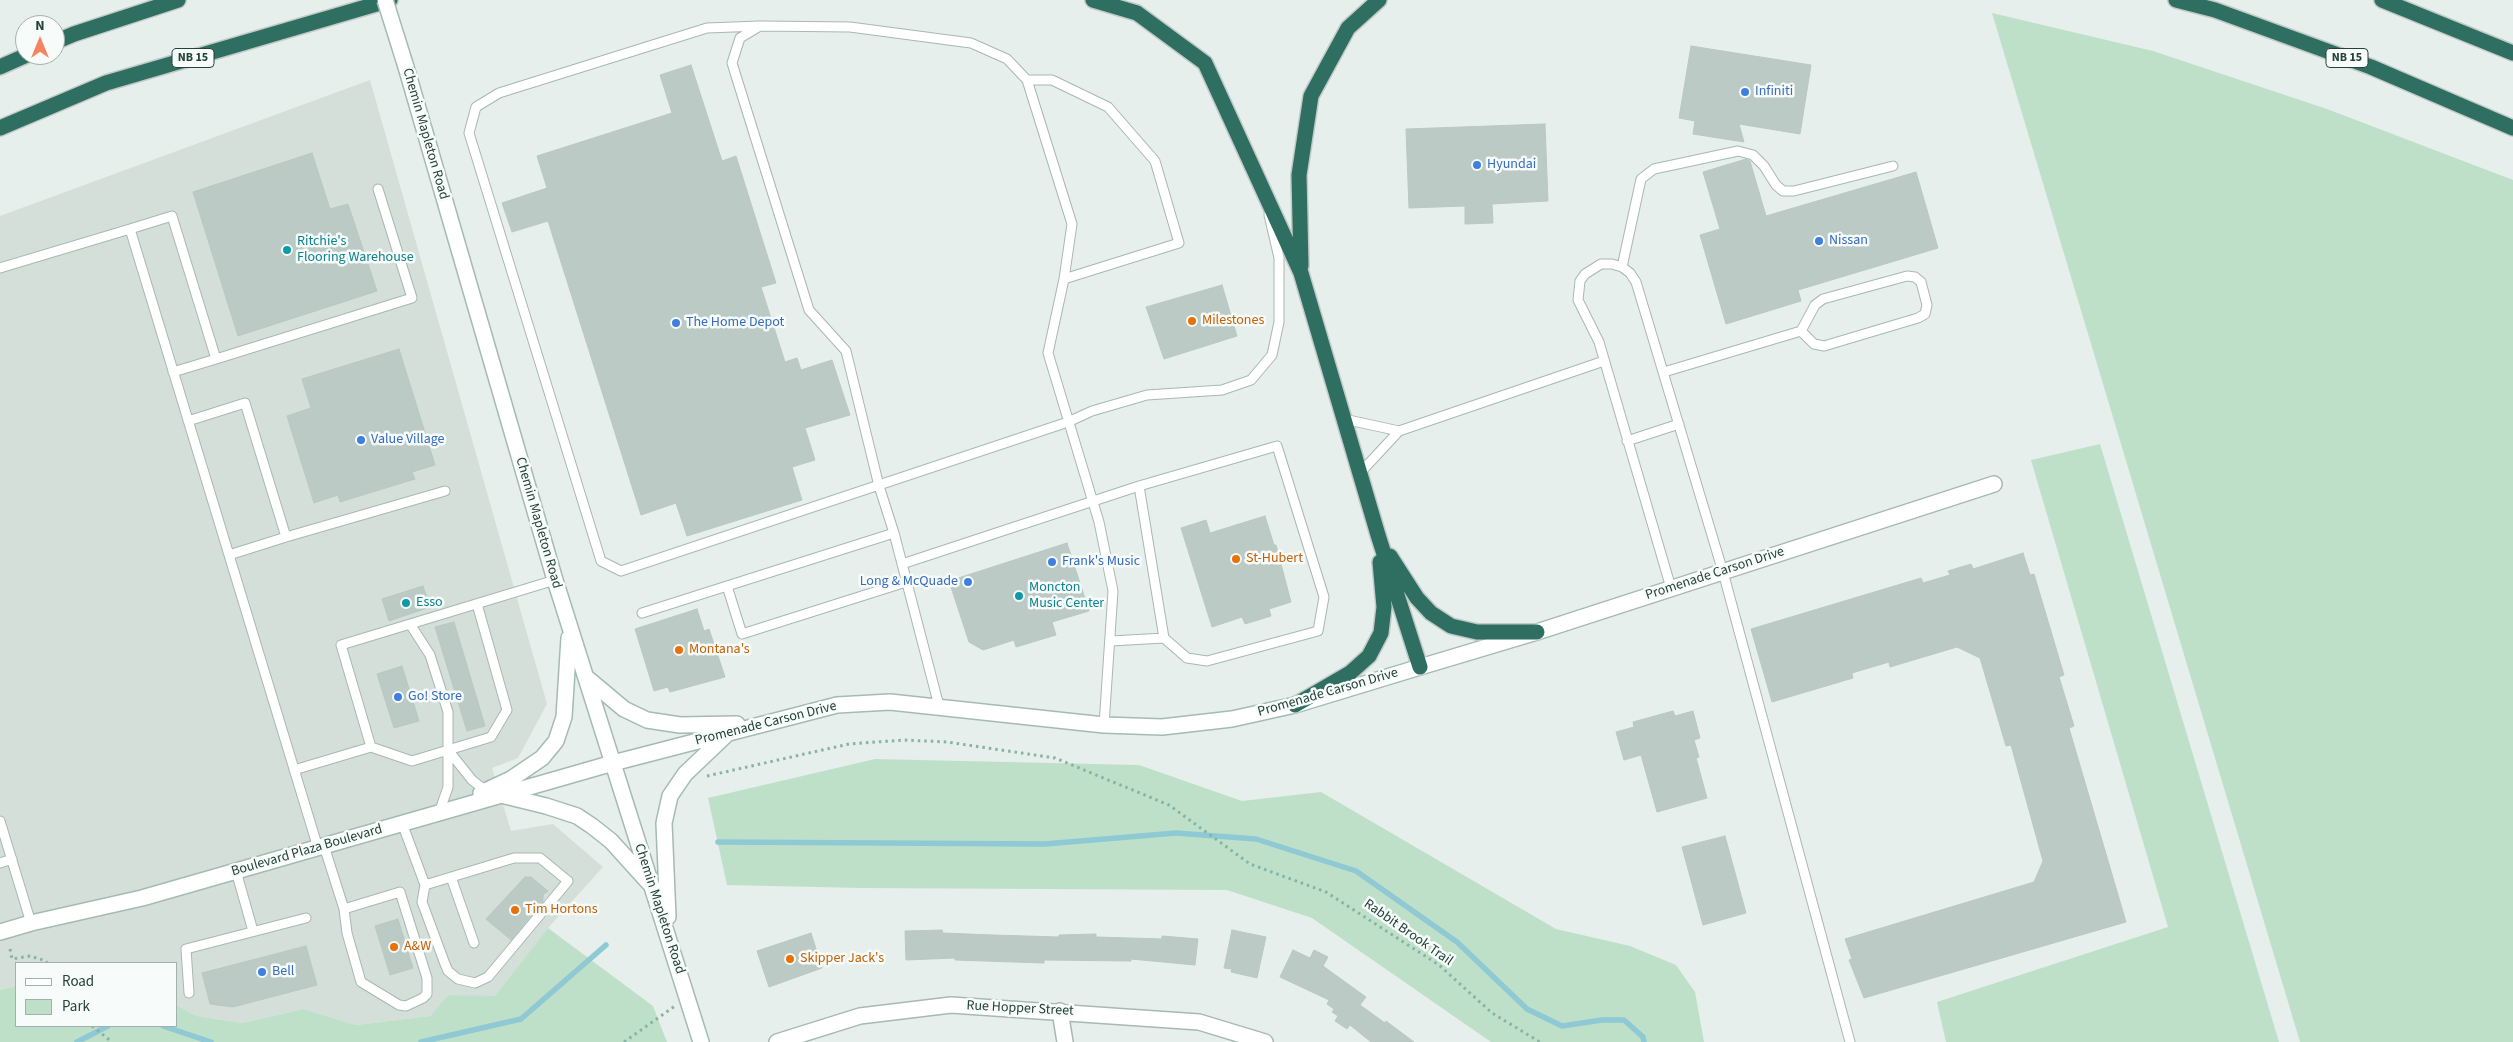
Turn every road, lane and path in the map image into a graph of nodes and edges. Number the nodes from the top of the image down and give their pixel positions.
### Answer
1 (178, 0) edge
2 (385, 0) edge
3 (390, 0) edge
4 (1093, 0) edge
5 (1379, 0) edge
6 (2176, 0) edge
7 (2382, 0) edge
8 (760, 26) junction
9 (65, 38) edge
10 (2513, 53) edge
11 (15, 60) edge
12 (0, 67) edge
13 (1027, 80) junction
14 (0, 128) edge
15 (2513, 128) edge
16 (1893, 166) dead end
17 (378, 189) dead end
18 (1264, 191) junction
19 (130, 229) junction
20 (1622, 267) junction
21 (0, 268) edge
22 (1301, 273) junction
23 (1064, 280) junction
24 (1801, 331) junction
25 (216, 359) junction
26 (1604, 361) junction
27 (173, 372) junction
28 (1664, 372) junction
29 (1344, 419) junction
30 (188, 421) junction
31 (1068, 422) junction
32 (1679, 424) junction
33 (1399, 431) junction
34 (1628, 440) junction
35 (1360, 473) junction
36 (1994, 484) dead end
37 (879, 486) junction
38 (1139, 486) junction
39 (445, 490) dead end
40 (1093, 502) junction
41 (894, 533) junction
42 (1378, 535) junction
43 (286, 537) junction
44 (229, 555) junction
45 (902, 564) junction
46 (1723, 572) junction
47 (554, 580) junction
48 (906, 582) junction
49 (727, 586) junction
50 (1671, 588) junction
51 (477, 604) junction
52 (642, 613) dead end
53 (410, 624) junction
54 (570, 629) junction
55 (1537, 632) junction
56 (1164, 638) junction
57 (1111, 641) junction
58 (1420, 667) junction
59 (585, 675) junction
60 (1295, 705) junction
61 (940, 706) junction
62 (761, 724) junction
63 (1104, 725) junction
64 (729, 732) junction
65 (372, 747) junction
66 (448, 750) junction
67 (613, 763) junction
68 (294, 770) junction
69 (703, 777) dead end
70 (493, 793) junction
71 (439, 813) junction
72 (0, 821) edge
73 (402, 824) junction
74 (321, 847) junction
75 (12, 859) junction
76 (0, 863) edge
77 (236, 871) junction
78 (451, 877) junction
79 (425, 886) junction
80 (653, 888) junction
81 (344, 909) junction
82 (306, 918) dead end
83 (31, 923) junction
84 (0, 932) edge
85 (253, 932) junction
86 (669, 939) junction
87 (474, 943) dead end
88 (10, 949) dead end
89 (46, 962) edge
90 (189, 993) dead end
91 (687, 998) junction
92 (1060, 1011) junction
93 (93, 1027) edge
94 (112, 1042) edge
95 (624, 1042) edge
96 (701, 1042) edge
97 (777, 1042) edge
98 (1065, 1042) edge
99 (1266, 1042) edge
100 (1540, 1042) edge
101 (1850, 1042) edge

1 - 9 highway
2 - 47 street, Chemin Mapleton Road, bridge
3 - 14 highway, NB 15
4 - 18 highway
5 - 22 highway
6 - 15 highway, NB 15
7 - 10 highway
8 - 13 lane
8 - 37 lane
8 - 37 lane
11 - 12 highway
13 - 23 lane
13 - 23 lane
16 - 20 lane
17 - 25 lane
18 - 22 highway
18 - 31 lane
19 - 21 lane
19 - 25 lane
19 - 27 lane
20 - 26 lane
20 - 28 lane
22 - 29 highway
23 - 31 lane
24 - 24 lane
24 - 28 lane
25 - 27 lane
26 - 33 lane
26 - 34 lane
27 - 30 lane
28 - 32 lane
29 - 33 lane
29 - 35 highway
30 - 43 lane
30 - 44 lane
31 - 37 lane
31 - 40 lane
32 - 34 lane
32 - 46 lane
33 - 35 lane
34 - 50 lane
35 - 42 highway
36 - 46 street, Promenade Carson Drive
37 - 41 lane
38 - 40 lane
38 - 56 lane
38 - 56 lane
39 - 43 lane
40 - 45 lane
40 - 57 lane
41 - 45 lane
41 - 49 lane
42 - 55 highway
42 - 58 highway
42 - 60 highway
43 - 44 lane
44 - 68 lane
45 - 48 lane
46 - 50 street, Promenade Carson Drive
46 - 101 lane
47 - 51 lane
47 - 54 street, Chemin Mapleton Road
48 - 49 lane
48 - 61 lane
49 - 52 lane
50 - 55 street, Promenade Carson Drive
51 - 53 lane
51 - 66 lane
53 - 65 lane
53 - 66 lane
54 - 59 street, Chemin Mapleton Road
54 - 70 street
55 - 58 street, Promenade Carson Drive
56 - 57 lane
57 - 63 lane
58 - 60 street, Promenade Carson Drive
59 - 62 street
59 - 67 street, Chemin Mapleton Road
60 - 63 street, Promenade Carson Drive
61 - 62 street, Promenade Carson Drive
61 - 63 street, Promenade Carson Drive
62 - 64 street, Promenade Carson Drive
64 - 67 street, Promenade Carson Drive
64 - 86 street
65 - 66 lane
65 - 68 lane
66 - 70 lane
66 - 71 lane
67 - 70 street
67 - 80 street, Chemin Mapleton Road
68 - 74 lane
69 - 100 path, Rabbit Brook Trail
70 - 71 street, Boulevard Plaza Boulevard
70 - 80 street
71 - 73 street, Boulevard Plaza Boulevard
72 - 75 lane
73 - 74 street, Boulevard Plaza Boulevard
73 - 79 lane
74 - 77 street, Boulevard Plaza Boulevard
74 - 81 lane
75 - 76 lane
75 - 83 lane
77 - 83 street, Boulevard Plaza Boulevard
77 - 85 lane
78 - 79 lane
78 - 79 lane
78 - 87 lane
80 - 86 street, Chemin Mapleton Road
81 - 81 lane
82 - 85 lane
83 - 84 street, Boulevard Plaza Boulevard
85 - 90 lane
86 - 91 street, Chemin Mapleton Road
88 - 89 path
91 - 95 path
91 - 96 street, Chemin Mapleton Road
92 - 97 street, Rue Hopper Street
92 - 98 street
92 - 99 street, Rue Hopper Street
93 - 94 path

